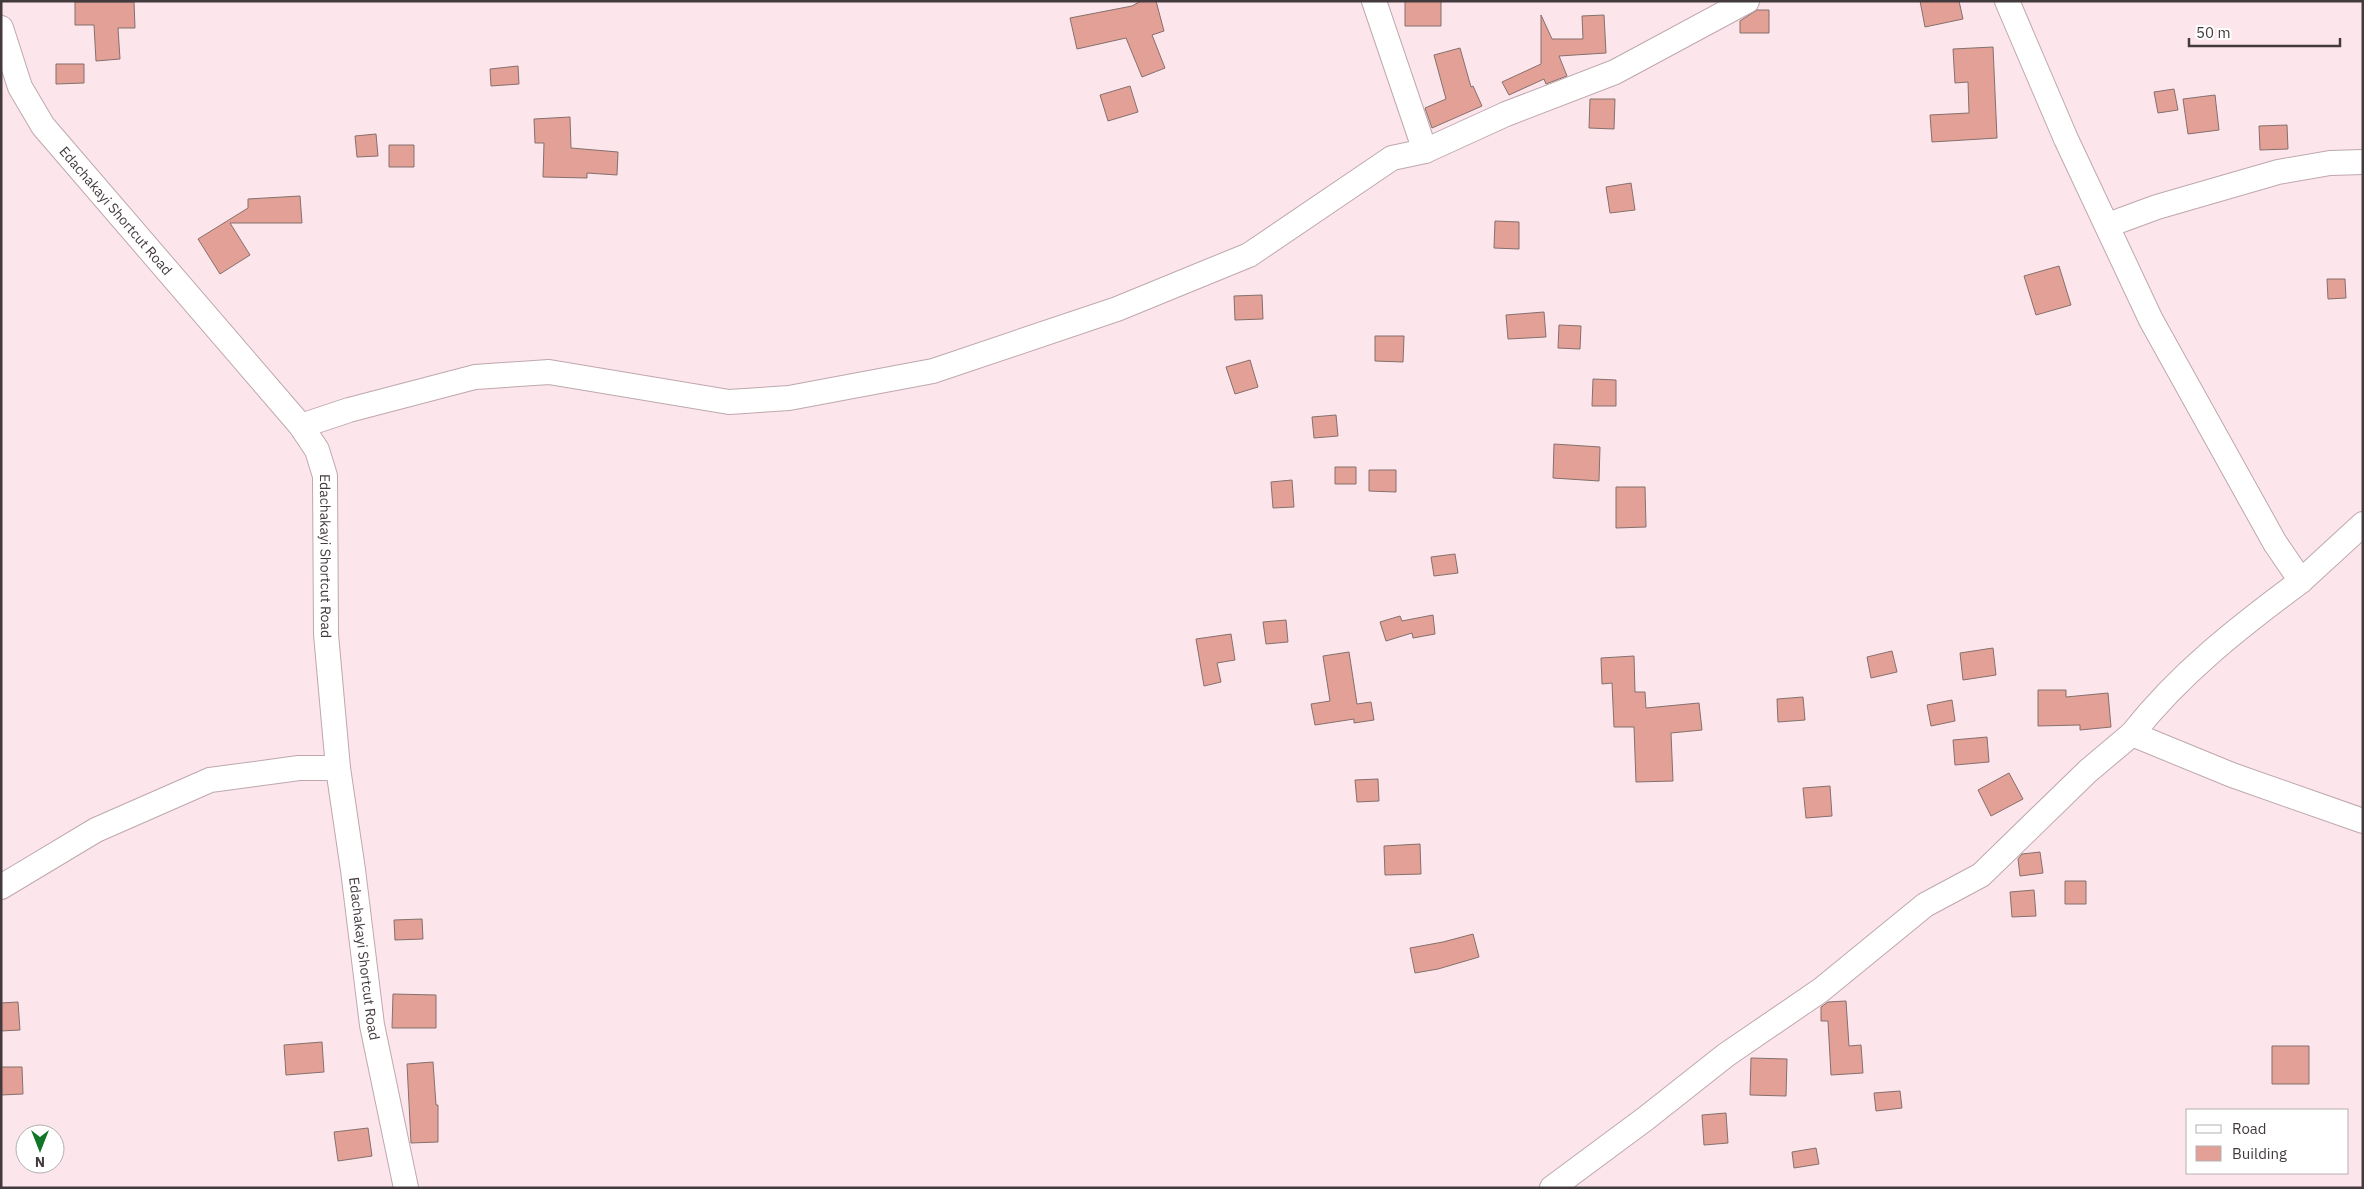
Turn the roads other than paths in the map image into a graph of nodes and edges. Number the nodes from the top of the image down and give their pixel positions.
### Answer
1 (1374, 1) edge
2 (1747, 1) edge
3 (2007, 1) edge
4 (1, 28) edge
5 (1426, 151) junction
6 (2363, 162) edge
7 (2108, 225) junction
8 (301, 426) junction
9 (2363, 524) edge
10 (2301, 581) junction
11 (2132, 734) junction
12 (338, 768) junction
13 (2363, 821) edge
14 (1, 887) edge
15 (406, 1188) edge
16 (1552, 1188) edge

1 - 5 street
2 - 5 street
3 - 7 street
4 - 8 street, Edachakayi Shortcut Road
5 - 8 street
6 - 7 street
7 - 10 street
8 - 12 street, Edachakayi Shortcut Road
9 - 10 street
10 - 11 street
11 - 13 street
11 - 16 street
12 - 14 street
12 - 15 street, Edachakayi Shortcut Road

